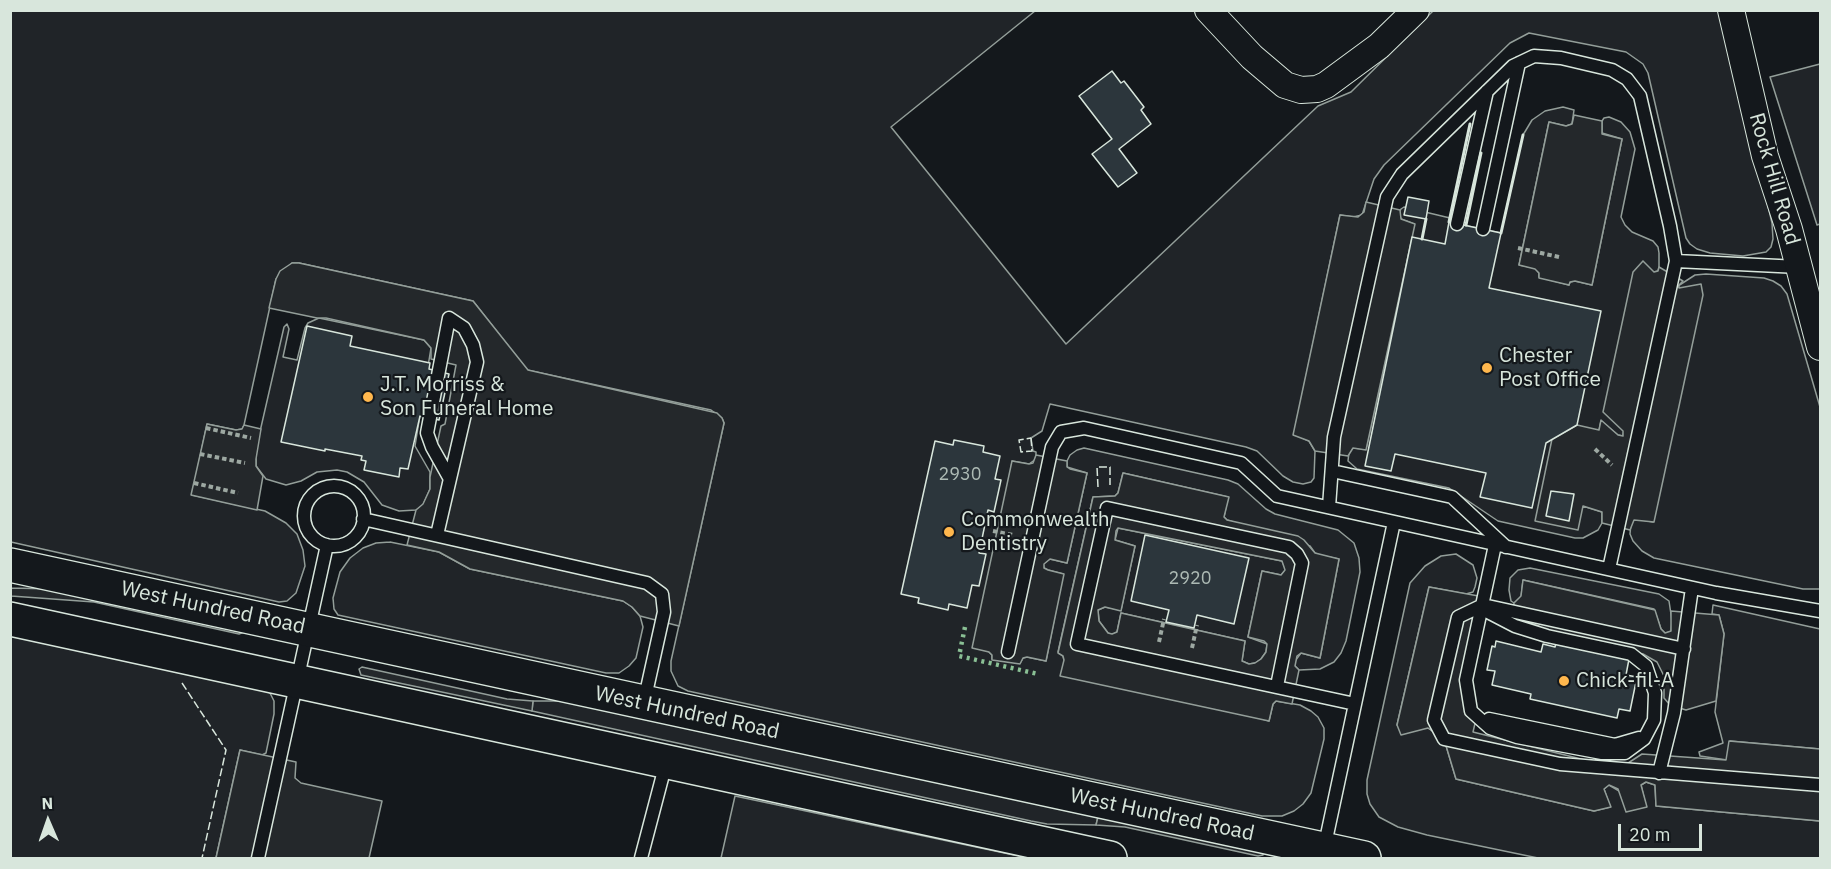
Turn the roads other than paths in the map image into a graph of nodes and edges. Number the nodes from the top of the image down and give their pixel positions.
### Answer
1 (1208, 10) edge
2 (1416, 10) edge
3 (1731, 10) edge
4 (1519, 63) junction
5 (1487, 91) junction
6 (1457, 224) dead end
7 (1483, 229) dead end
8 (1676, 261) junction
9 (1799, 267) junction
10 (1821, 347) edge
11 (1332, 471) junction
12 (450, 478) junction
13 (1329, 507) junction
14 (363, 519) junction
15 (1394, 522) junction
16 (437, 535) junction
17 (327, 545) junction
18 (1501, 546) junction
19 (10, 565) edge
20 (1609, 569) junction
21 (1692, 588) junction
22 (1483, 605) junction
23 (1821, 611) edge
24 (10, 619) edge
25 (308, 629) junction
26 (1684, 649) junction
27 (1008, 652) dead end
28 (296, 682) junction
29 (1277, 686) junction
30 (644, 703) junction
31 (1355, 704) junction
32 (666, 762) junction
33 (1659, 773) junction
34 (1821, 785) edge
35 (1323, 854) edge
36 (258, 858) edge
37 (641, 858) edge
38 (1110, 858) edge
39 (1364, 858) edge

1 - 2 street
3 - 9 street, Rock Hill Road
4 - 5 lane
4 - 7 lane
4 - 8 lane
5 - 6 lane
5 - 11 lane
8 - 9 lane
8 - 20 lane
9 - 10 street, Rock Hill Road
11 - 13 lane
11 - 18 lane
12 - 12 lane
12 - 16 lane
13 - 15 lane
13 - 27 lane
14 - 16 lane
14 - 17 lane
14 - 17 lane
15 - 18 lane
15 - 31 lane
16 - 30 lane
17 - 25 lane
18 - 20 lane
18 - 22 lane
19 - 25 main road, West Hundred Road
20 - 21 lane
21 - 23 lane
21 - 26 lane
22 - 22 lane
22 - 26 lane
22 - 33 lane
24 - 28 main road
25 - 28 lane
25 - 30 main road, West Hundred Road
26 - 33 lane
28 - 32 main road
28 - 36 lane
29 - 29 lane
29 - 31 lane
30 - 35 main road, West Hundred Road
31 - 35 lane
32 - 37 lane
32 - 38 main road
33 - 34 lane
35 - 39 main road, West Hundred Road

